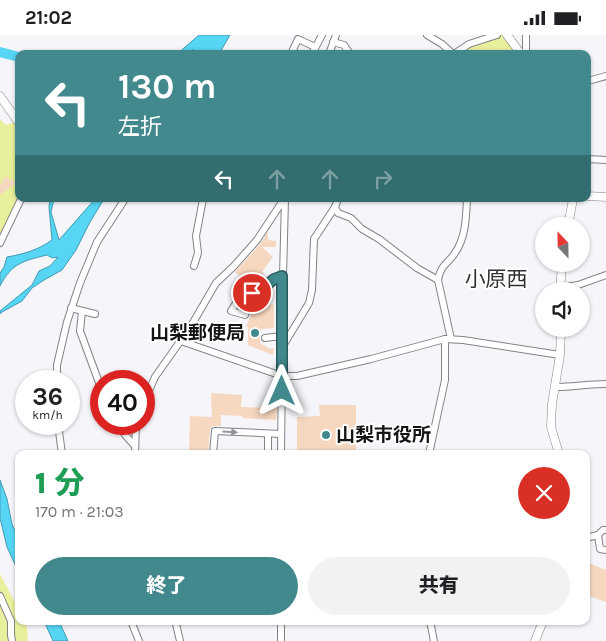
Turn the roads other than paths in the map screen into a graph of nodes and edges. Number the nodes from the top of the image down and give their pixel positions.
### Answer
1 (322, 35) edge
2 (426, 35) edge
3 (497, 35) edge
4 (507, 35) edge
5 (526, 35) edge
6 (334, 38) edge
7 (293, 50) edge
8 (314, 50) edge
9 (330, 50) edge
10 (347, 50) edge
11 (449, 50) edge
12 (460, 50) edge
13 (518, 50) edge
14 (526, 50) edge
15 (606, 76) edge
16 (591, 80) edge
17 (0, 96) edge
18 (15, 117) edge
19 (591, 159) edge
20 (606, 159) edge
21 (591, 196) edge
22 (606, 197) edge
23 (20, 202) edge
24 (123, 202) edge
25 (202, 202) edge
26 (282, 202) edge
27 (284, 202) edge
28 (337, 202) edge
29 (467, 202) edge
30 (572, 202) edge
31 (335, 207) junction
32 (570, 217) edge
33 (0, 243) edge
34 (194, 266) dead end
35 (606, 275) edge
36 (282, 276) junction
37 (438, 280) junction
38 (586, 282) edge
39 (249, 303) dead end
40 (71, 308) junction
41 (82, 311) junction
42 (95, 314) dead end
43 (282, 336) junction
44 (561, 337) edge
45 (265, 338) dead end
46 (448, 339) junction
47 (181, 341) junction
48 (282, 347) junction
49 (560, 355) junction
50 (57, 370) edge
51 (94, 370) edge
52 (282, 376) junction
53 (155, 377) edge
54 (606, 384) edge
55 (555, 387) junction
56 (268, 434) junction
57 (281, 434) junction
58 (59, 435) edge
59 (125, 435) edge
60 (136, 435) edge
61 (135, 446) junction
62 (61, 450) edge
63 (135, 450) edge
64 (213, 450) edge
65 (268, 450) edge
66 (281, 450) edge
67 (431, 450) edge
68 (557, 450) edge
69 (606, 529) edge
70 (598, 535) junction
71 (590, 537) edge
72 (606, 550) edge
73 (0, 596) edge
74 (133, 625) edge
75 (176, 625) edge
76 (281, 625) edge
77 (431, 625) edge
78 (541, 625) edge
79 (12, 641) edge
80 (139, 641) edge
81 (180, 641) edge
82 (281, 641) edge
83 (434, 641) edge
84 (534, 641) edge

1 - 8 street
2 - 11 street
3 - 12 street
4 - 13 main road
5 - 14 street
6 - 9 street
6 - 10 street
7 - 8 street
15 - 16 street
17 - 18 main road
19 - 20 street
21 - 22 main road
23 - 33 street
24 - 40 street
25 - 34 street
26 - 47 street
27 - 36 street
28 - 31 street
29 - 37 street
30 - 32 main road
31 - 37 street
31 - 48 street
35 - 38 street
36 - 39 street
36 - 43 street
37 - 46 street
40 - 41 street
40 - 50 street
41 - 42 street
41 - 51 street
43 - 45 street
43 - 48 street
44 - 49 main road
46 - 49 street
46 - 52 street
46 - 67 street
47 - 52 street
47 - 53 street
48 - 52 street
49 - 55 main road
52 - 57 street
54 - 55 street
55 - 68 main road
56 - 57 street
64 -> 56 street
56 - 65 street
57 - 66 street
58 - 62 street
59 - 61 street
60 - 61 street
61 - 63 street
69 - 70 street
70 - 71 street
70 - 72 street
73 - 79 street
74 - 80 street
75 - 81 street
76 - 82 street
77 - 83 street
78 - 84 main road

